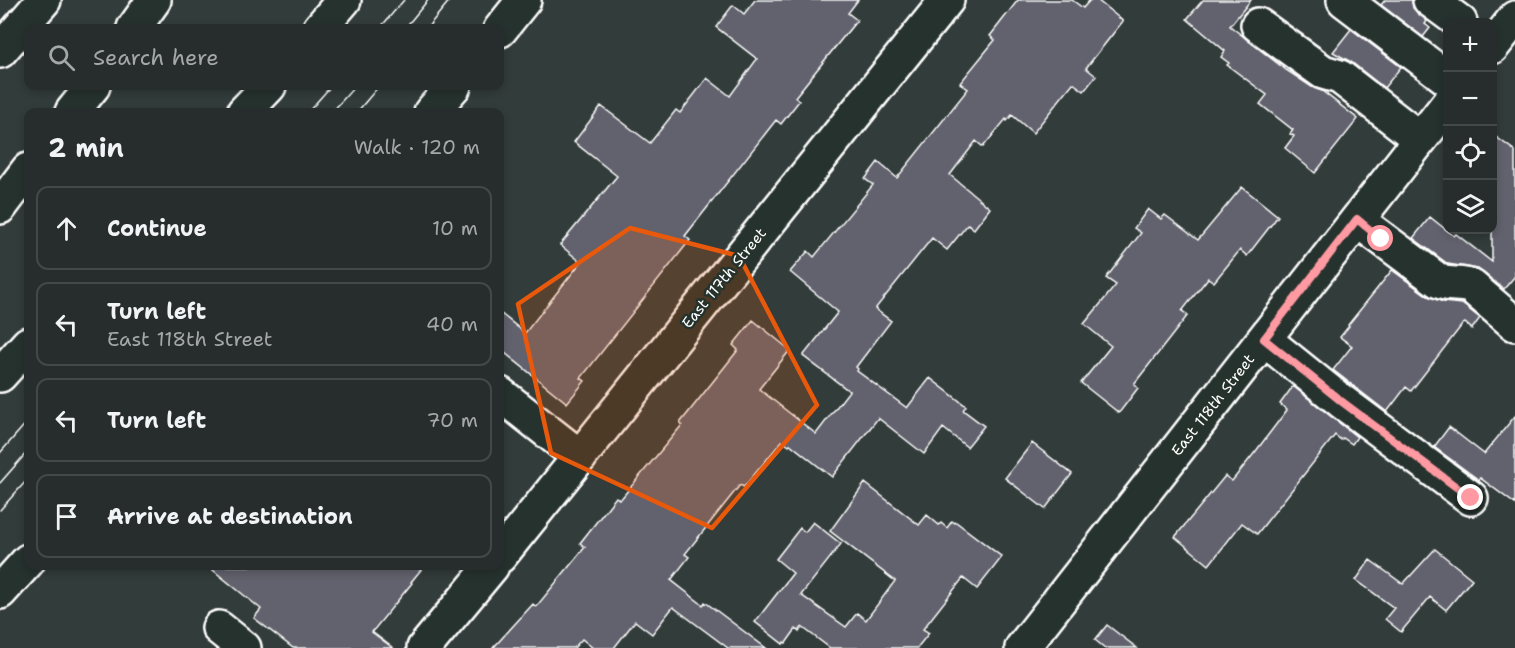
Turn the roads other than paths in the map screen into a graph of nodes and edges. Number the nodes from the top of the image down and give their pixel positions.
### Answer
1 (44, 0) edge
2 (154, 0) edge
3 (344, 0) edge
4 (524, 0) edge
5 (947, 0) edge
6 (1344, 0) edge
7 (1430, 0) edge
8 (1455, 18) edge
9 (1515, 18) edge
10 (137, 24) edge
11 (323, 24) edge
12 (504, 25) edge
13 (1258, 25) dead end
14 (1497, 40) edge
15 (0, 51) edge
16 (1443, 75) edge
17 (90, 90) edge
18 (265, 90) edge
19 (450, 90) edge
20 (75, 108) edge
21 (248, 108) edge
22 (435, 108) edge
23 (1443, 110) edge
24 (1420, 139) junction
25 (24, 175) edge
26 (0, 207) edge
27 (1357, 219) junction
28 (1515, 324) edge
29 (1264, 339) junction
30 (24, 348) edge
31 (0, 375) edge
32 (504, 397) edge
33 (580, 457) junction
34 (1471, 498) dead end
35 (504, 551) edge
36 (24, 565) edge
37 (489, 570) edge
38 (0, 592) edge
39 (424, 648) edge
40 (1022, 648) edge

1 - 15 main road
2 - 10 main road
3 - 11 main road
4 - 12 main road
5 - 33 main road, East 117th Street
6 - 16 main road
7 - 8 main road
9 - 14 main road
13 - 24 main road
17 - 20 main road
18 - 21 main road
19 - 22 main road
23 - 24 main road, East 118th Street
24 - 27 main road, East 118th Street
25 - 26 main road
27 - 28 main road
27 - 29 main road, East 118th Street
29 - 34 main road
29 - 40 main road, East 118th Street
30 - 31 main road
32 - 33 main road
33 - 35 main road, East 117th Street
36 - 38 main road
37 - 39 main road

